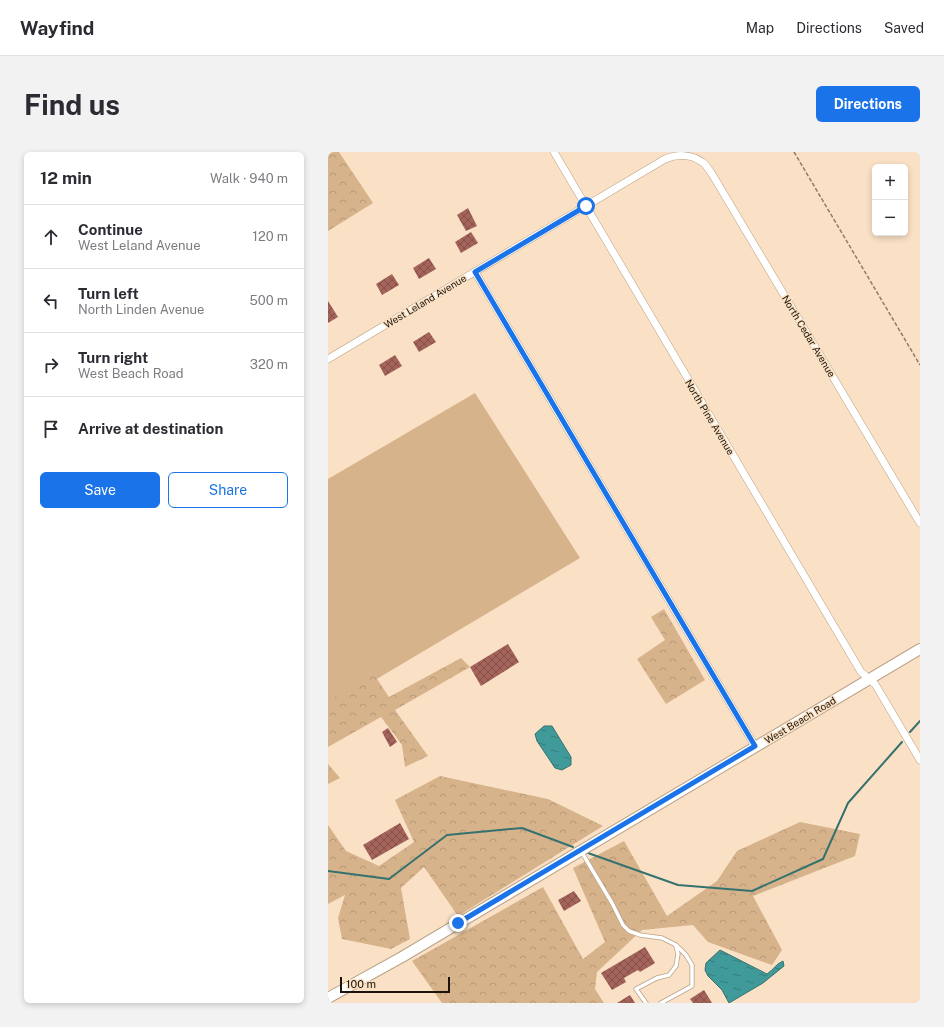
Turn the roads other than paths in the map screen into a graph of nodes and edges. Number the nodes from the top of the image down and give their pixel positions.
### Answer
1 (554, 152) edge
2 (690, 157) joint
3 (586, 206) junction
4 (475, 272) junction
5 (328, 359) edge
6 (920, 523) edge
7 (920, 649) edge
8 (869, 679) junction
9 (755, 746) junction
10 (920, 760) edge
11 (580, 850) junction
12 (676, 945) junction
13 (328, 998) edge
14 (646, 1003) edge
15 (661, 1003) edge

1 - 3 street, North Pine Avenue
2 - 3 street, West Leland Avenue
2 - 6 street, North Cedar Avenue
3 - 4 street, West Leland Avenue
3 - 8 street, North Pine Avenue
4 - 5 street, West Leland Avenue
4 - 9 street
7 - 8 street, West Beach Road
8 - 9 street, West Beach Road
8 - 10 street, North Pine Avenue
9 - 11 street, West Beach Road
11 - 12 lane
11 - 13 street, West Beach Road
12 - 14 lane
12 - 15 lane

